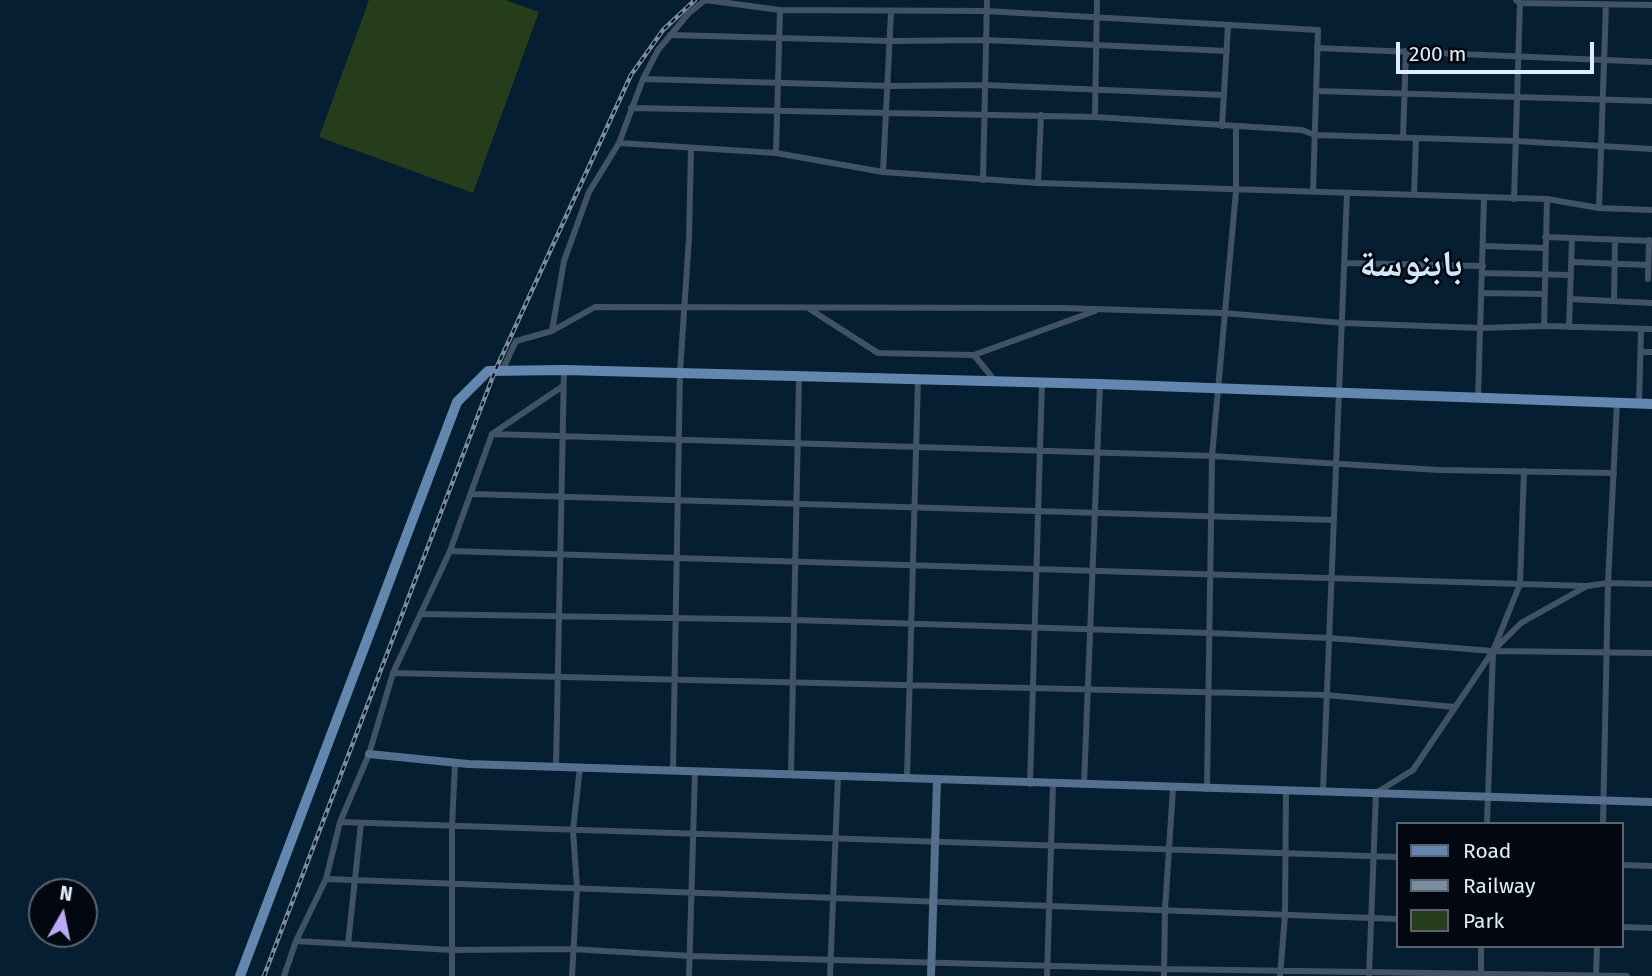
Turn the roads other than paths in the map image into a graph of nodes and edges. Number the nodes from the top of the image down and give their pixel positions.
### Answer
1 (705, 0) edge
2 (986, 0) edge
3 (1097, 0) edge
4 (1518, 1) edge
5 (1606, 4) junction
6 (1652, 5) edge
7 (780, 10) junction
8 (986, 11) junction
9 (891, 12) junction
10 (1097, 15) junction
11 (1228, 26) junction
12 (670, 35) junction
13 (779, 39) junction
14 (986, 40) junction
15 (891, 41) junction
16 (1097, 43) junction
17 (1317, 48) junction
18 (1227, 51) junction
19 (1406, 51) junction
20 (1519, 56) junction
21 (1604, 60) junction
22 (1652, 62) edge
23 (643, 79) junction
24 (779, 82) junction
25 (985, 85) junction
26 (889, 86) junction
27 (1096, 88) junction
28 (1316, 91) junction
29 (1405, 93) junction
30 (1224, 94) junction
31 (1517, 96) junction
32 (1602, 98) junction
33 (1652, 101) edge
34 (631, 108) junction
35 (778, 112) junction
36 (984, 113) junction
37 (888, 115) junction
38 (1041, 115) junction
39 (1095, 117) junction
40 (1222, 126) junction
41 (1236, 127) junction
42 (1315, 135) junction
43 (1403, 138) junction
44 (1416, 138) junction
45 (1516, 141) junction
46 (619, 143) junction
47 (1601, 145) junction
48 (691, 149) junction
49 (1652, 149) edge
50 (776, 153) junction
51 (883, 172) junction
52 (983, 180) junction
53 (1038, 183) junction
54 (1236, 191) junction
55 (1312, 192) junction
56 (1347, 192) junction
57 (1414, 195) junction
58 (1485, 198) junction
59 (1514, 199) junction
60 (1547, 199) junction
61 (1599, 208) junction
62 (1652, 210) edge
63 (1545, 237) junction
64 (1572, 239) junction
65 (1615, 240) junction
66 (1651, 240) edge
67 (1483, 246) junction
68 (1545, 248) junction
69 (1572, 262) junction
70 (1345, 263) junction
71 (1615, 264) junction
72 (1648, 265) junction
73 (1482, 269) junction
74 (1545, 274) junction
75 (1571, 275) junction
76 (1648, 279) dead end
77 (1482, 293) junction
78 (1544, 294) junction
79 (1570, 299) junction
80 (1615, 300) junction
81 (1652, 303) edge
82 (684, 307) junction
83 (807, 307) junction
84 (1100, 310) junction
85 (1223, 313) junction
86 (1343, 323) junction
87 (1544, 326) junction
88 (1569, 327) junction
89 (1481, 328) junction
90 (1641, 329) junction
91 (1652, 329) edge
92 (552, 331) junction
93 (1641, 352) junction
94 (1652, 352) edge
95 (974, 355) junction
96 (564, 370) junction
97 (502, 371) junction
98 (680, 372) junction
99 (799, 376) junction
100 (918, 379) junction
101 (995, 381) junction
102 (1042, 383) junction
103 (1100, 384) junction
104 (564, 386) junction
105 (1218, 388) junction
106 (1341, 395) junction
107 (1478, 399) junction
108 (1617, 403) junction
109 (1639, 404) junction
110 (1652, 404) edge
111 (492, 434) junction
112 (562, 436) junction
113 (679, 440) junction
114 (798, 443) junction
115 (916, 447) junction
116 (1040, 451) junction
117 (1097, 452) junction
118 (1212, 456) junction
119 (1336, 463) junction
120 (1524, 471) junction
121 (1614, 473) junction
122 (472, 494) junction
123 (561, 497) junction
124 (678, 500) junction
125 (796, 501) junction
126 (914, 505) junction
127 (1038, 510) junction
128 (1095, 513) junction
129 (1211, 516) junction
130 (1334, 520) junction
131 (450, 551) junction
132 (559, 556) junction
133 (677, 558) junction
134 (795, 562) junction
135 (913, 565) junction
136 (1037, 569) junction
137 (1093, 570) junction
138 (1210, 573) junction
139 (1331, 579) junction
140 (1608, 583) junction
141 (1520, 584) junction
142 (1652, 584) edge
143 (1587, 586) junction
144 (420, 614) junction
145 (558, 617) junction
146 (676, 618) junction
147 (794, 620) junction
148 (911, 625) junction
149 (1035, 629) junction
150 (1090, 631) junction
151 (1209, 633) junction
152 (1329, 638) junction
153 (1493, 651) junction
154 (1606, 652) junction
155 (1652, 653) edge
156 (393, 673) junction
157 (675, 678) junction
158 (556, 679) junction
159 (793, 680) junction
160 (909, 683) junction
161 (1033, 688) junction
162 (1088, 690) junction
163 (1208, 693) junction
164 (1326, 695) junction
165 (1455, 707) junction
166 (369, 754) junction
167 (456, 762) junction
168 (556, 766) junction
169 (580, 767) junction
170 (673, 771) junction
171 (695, 771) junction
172 (791, 774) junction
173 (838, 776) junction
174 (907, 778) junction
175 (937, 780) junction
176 (1030, 784) junction
177 (1053, 784) junction
178 (1084, 784) junction
179 (1173, 788) junction
180 (1207, 789) junction
181 (1286, 790) junction
182 (1323, 791) junction
183 (1376, 793) junction
184 (1487, 797) junction
185 (1603, 802) junction
186 (1652, 802) edge
187 (340, 822) junction
188 (1487, 822) edge
189 (1602, 822) edge
190 (361, 823) junction
191 (452, 826) junction
192 (573, 830) junction
193 (693, 834) junction
194 (835, 839) junction
195 (935, 842) junction
196 (1051, 846) junction
197 (1169, 850) junction
198 (1284, 854) junction
199 (1373, 856) junction
200 (1396, 857) edge
201 (1624, 865) edge
202 (1652, 866) edge
203 (326, 879) junction
204 (353, 880) junction
205 (452, 883) junction
206 (577, 888) junction
207 (693, 892) junction
208 (833, 898) junction
209 (933, 902) junction
210 (1049, 906) junction
211 (1165, 911) junction
212 (1285, 915) junction
213 (1371, 918) junction
214 (1396, 919) edge
215 (1624, 927) edge
216 (1652, 928) edge
217 (296, 941) junction
218 (348, 944) junction
219 (1481, 948) edge
220 (1597, 948) edge
221 (572, 949) junction
222 (451, 950) junction
223 (690, 956) junction
224 (831, 960) junction
225 (931, 962) junction
226 (1047, 965) junction
227 (1164, 972) edge
228 (1280, 973) edge
229 (1369, 973) edge
230 (1481, 974) edge
231 (1596, 975) edge
232 (240, 976) edge
233 (284, 976) edge
234 (452, 976) edge
235 (572, 976) edge
236 (689, 976) edge
237 (830, 976) edge
238 (931, 976) edge
239 (1047, 976) edge
240 (1627, 976) edge

1 - 7 street
1 - 12 street
2 - 8 street
3 - 10 street
4 - 5 street
4 - 20 street
5 - 6 street
5 - 21 street
7 - 9 street
7 - 13 street
8 - 9 street
8 - 10 street
8 - 14 street
9 - 15 street
10 - 11 street
10 - 16 street
11 - 17 street
11 - 18 street
12 - 13 street
12 - 23 street
13 - 15 street
13 - 24 street
14 - 15 street
14 - 16 street
14 - 25 street
15 - 26 street
16 - 18 street
16 - 27 street
17 - 19 street
17 - 28 street
18 - 30 street
19 - 20 street
19 - 29 street
20 - 21 street
20 - 31 street
21 - 22 street
21 - 32 street
23 - 24 street
23 - 34 street
24 - 26 street
24 - 35 street
25 - 26 street
25 - 27 street
25 - 36 street
26 - 37 street
27 - 30 street
27 - 39 street
28 - 29 street
28 - 42 street
29 - 31 street
29 - 43 street
30 - 40 street
31 - 32 street
31 - 45 street
32 - 33 street
32 - 47 street
34 - 35 street
34 - 46 street
35 - 37 street
35 - 50 street
36 - 37 street
36 - 38 street
36 - 52 street
37 - 51 street
38 - 39 street
38 - 53 street
39 - 40 street
40 - 41 street
41 - 42 street
41 - 54 street
42 - 43 street
42 - 55 street
43 - 44 street
44 - 45 street
44 - 57 street
45 - 47 street
45 - 59 street
46 - 48 street
46 - 92 street
47 - 49 street
47 - 61 street
48 - 50 street
48 - 82 street
50 - 51 street
51 - 52 street
52 - 53 street
53 - 54 street
54 - 55 street
54 - 85 street
55 - 56 street
56 - 57 street
56 - 70 street
57 - 58 street
58 - 59 street
58 - 67 street
59 - 60 street
60 - 61 street
60 - 63 street
61 - 62 street
63 - 64 street
63 - 68 street
64 - 65 street
64 - 69 street
65 - 66 street
65 - 71 street
66 - 72 street
67 - 68 street
67 - 73 street
68 - 74 street
69 - 71 street
69 - 75 street
70 - 73 street
70 - 86 street
71 - 72 street
71 - 80 street
72 - 76 street
73 - 74 street
73 - 77 street
74 - 75 street
74 - 78 street
75 - 79 street
77 - 78 street
77 - 89 street
78 - 87 street
79 - 80 street
79 - 88 street
80 - 81 street
82 - 83 street
82 - 92 street
82 - 98 street
83 - 84 street
83 - 95 street
84 - 85 street
84 - 95 street
85 - 86 street
85 - 105 street
86 - 89 street
86 - 106 street
87 - 88 street
87 - 89 street
88 - 90 street
89 - 107 street
90 - 91 street
90 - 93 street
92 - 97 street
93 - 94 street
93 - 109 street
95 - 101 street
96 - 97 main road
96 - 98 main road
96 - 104 street
97 - 232 main road
98 - 99 main road
98 - 113 street
99 - 100 main road
99 - 114 street
100 - 101 main road
100 - 115 street
101 - 102 main road
102 - 103 main road
102 - 116 street
103 - 105 main road
103 - 117 street
104 - 111 street
104 - 112 street
105 - 106 main road
105 - 118 street
106 - 107 main road
106 - 119 street
107 - 108 main road
108 - 109 main road
108 - 121 street
109 - 110 main road
111 - 112 street
111 - 122 street
112 - 113 street
112 - 123 street
113 - 114 street
113 - 124 street
114 - 115 street
114 - 125 street
115 - 116 street
115 - 126 street
116 - 117 street
116 - 127 street
117 - 118 street
117 - 128 street
118 - 119 street
118 - 129 street
119 - 120 street
119 - 130 street
120 - 121 street
120 - 141 street
121 - 140 street
122 - 123 street
122 - 131 street
123 - 124 street
123 - 132 street
124 - 125 street
124 - 133 street
125 - 126 street
125 - 134 street
126 - 127 street
126 - 135 street
127 - 128 street
127 - 136 street
128 - 129 street
128 - 137 street
129 - 130 street
129 - 138 street
130 - 139 street
131 - 132 street
131 - 144 street
132 - 133 street
132 - 145 street
133 - 134 street
133 - 146 street
134 - 135 street
134 - 147 street
135 - 136 street
135 - 148 street
136 - 137 street
136 - 149 street
137 - 138 street
137 - 150 street
138 - 139 street
138 - 151 street
139 - 141 street
139 - 152 street
140 - 142 street
140 - 143 street
140 - 154 street
141 - 143 street
141 - 153 street
143 - 153 street
144 - 145 street
144 - 156 street
145 - 146 street
145 - 158 street
146 - 147 street
146 - 157 street
147 - 148 street
147 - 159 street
148 - 149 street
148 - 160 street
149 - 150 street
149 - 161 street
150 - 151 street
150 - 162 street
151 - 152 street
151 - 163 street
152 - 153 street
152 - 164 street
153 - 154 street
153 - 165 street
153 - 184 street
154 - 155 street
154 - 185 street
156 - 158 street
156 - 166 street
157 - 158 street
157 - 159 street
157 - 170 street
158 - 168 street
159 - 160 street
159 - 172 street
160 - 161 street
160 - 174 street
161 - 162 street
161 - 176 street
162 - 163 street
162 - 178 street
163 - 164 street
163 - 180 street
164 - 165 street
164 - 182 street
165 - 183 street
166 - 167 street
166 - 187 street
167 - 168 street
167 - 191 street
168 - 169 street
169 - 170 street
169 - 192 street
170 - 171 street
171 - 172 street
171 - 193 street
172 - 173 street
173 - 174 street
173 - 194 street
174 - 175 street
175 - 176 street
175 - 195 street
176 - 177 street
177 - 178 street
177 - 196 street
178 - 179 street
179 - 180 street
179 - 197 street
180 - 181 street
181 - 182 street
181 - 198 street
182 - 183 street
183 - 184 street
183 - 199 street
184 - 185 street
184 - 188 street
185 - 186 street
185 - 189 street
187 - 190 street
187 - 203 street
190 - 191 street
190 - 204 street
191 - 192 street
191 - 205 street
192 - 193 street
192 - 206 street
193 - 194 street
193 - 207 street
194 - 195 street
194 - 208 street
195 - 196 street
195 - 209 street
196 - 197 street
196 - 210 street
197 - 198 street
197 - 211 street
198 - 199 street
198 - 212 street
199 - 200 street
199 - 213 street
201 - 202 street
203 - 204 street
203 - 217 street
204 - 205 street
204 - 218 street
205 - 206 street
205 - 222 street
206 - 207 street
206 - 221 street
207 - 208 street
207 - 223 street
208 - 209 street
208 - 224 street
209 - 210 street
209 - 225 street
210 - 211 street
210 - 226 street
211 - 212 street
211 - 227 street
212 - 213 street
212 - 228 street
213 - 214 street
213 - 229 street
215 - 216 street
217 - 218 street
217 - 233 street
218 - 222 street
219 - 230 street
220 - 231 street
221 - 222 street
221 - 223 street
221 - 235 street
222 - 234 street
223 - 224 street
223 - 236 street
224 - 225 street
224 - 237 street
225 - 226 street
225 - 238 street
226 - 227 street
226 - 239 street
227 - 228 street
228 - 229 street
229 - 230 street
230 - 231 street
231 - 240 street

